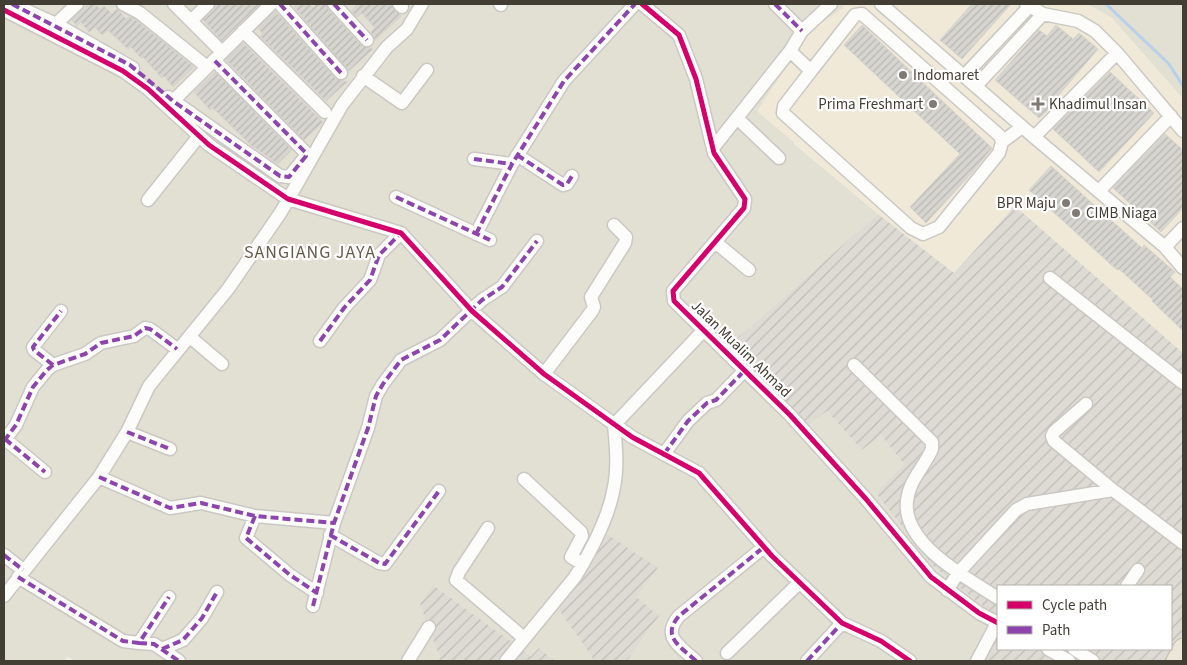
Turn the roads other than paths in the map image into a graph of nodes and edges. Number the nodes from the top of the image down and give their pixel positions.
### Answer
1 (12, 4) edge
2 (77, 4) edge
3 (123, 4) edge
4 (174, 4) edge
5 (208, 4) edge
6 (271, 4) edge
7 (280, 4) edge
8 (334, 4) edge
9 (422, 4) edge
10 (635, 4) edge
11 (642, 4) edge
12 (775, 4) edge
13 (831, 4) edge
14 (881, 4) edge
15 (1028, 5) edge
16 (4, 10) edge
17 (1043, 14) junction
18 (191, 21) junction
19 (56, 24) junction
20 (802, 30) junction
21 (243, 31) junction
22 (367, 40) dead end
23 (790, 52) junction
24 (1117, 53) junction
25 (215, 60) junction
26 (427, 70) dead end
27 (811, 71) junction
28 (341, 73) dead end
29 (363, 76) junction
30 (964, 76) junction
31 (976, 86) junction
32 (173, 102) junction
33 (326, 112) dead end
34 (1170, 116) junction
35 (737, 118) junction
36 (1022, 127) junction
37 (1183, 131) edge
38 (199, 136) junction
39 (1034, 137) junction
40 (1002, 142) junction
41 (714, 148) junction
42 (779, 158) dead end
43 (474, 159) dead end
44 (515, 159) junction
45 (572, 176) dead end
46 (1098, 191) junction
47 (396, 197) dead end
48 (288, 199) junction
49 (148, 200) dead end
50 (614, 225) dead end
51 (1183, 228) edge
52 (401, 233) junction
53 (476, 234) junction
54 (490, 240) dead end
55 (537, 241) dead end
56 (714, 242) junction
57 (1165, 247) junction
58 (1183, 268) edge
59 (749, 270) dead end
60 (1050, 278) dead end
61 (61, 311) dead end
62 (472, 311) junction
63 (703, 331) junction
64 (190, 336) junction
65 (320, 341) dead end
66 (177, 349) junction
67 (222, 364) dead end
68 (53, 365) junction
69 (854, 365) dead end
70 (745, 370) junction
71 (544, 374) junction
72 (1183, 383) edge
73 (1086, 404) dead end
74 (614, 425) junction
75 (127, 432) junction
76 (4, 440) edge
77 (170, 449) dead end
78 (664, 454) junction
79 (45, 472) dead end
80 (99, 477) junction
81 (524, 479) dead end
82 (1113, 490) junction
83 (439, 491) dead end
84 (255, 516) junction
85 (488, 528) dead end
86 (332, 529) junction
87 (1183, 543) edge
88 (764, 547) junction
89 (4, 555) edge
90 (583, 564) junction
91 (1138, 570) dead end
92 (959, 572) junction
93 (21, 574) junction
94 (799, 583) junction
95 (1128, 585) edge
96 (947, 590) junction
97 (217, 592) dead end
98 (318, 592) junction
99 (4, 596) edge
100 (169, 597) dead end
101 (997, 597) edge
102 (313, 606) dead end
103 (842, 623) junction
104 (997, 623) edge
105 (429, 627) dead end
106 (524, 638) junction
107 (139, 643) junction
108 (1183, 648) edge
109 (162, 649) junction
110 (1050, 650) edge
111 (1080, 650) edge
112 (727, 653) dead end
113 (179, 661) edge
114 (408, 661) edge
115 (506, 661) edge
116 (696, 661) edge
117 (807, 661) edge
118 (910, 661) edge
119 (977, 661) edge
120 (1069, 661) edge
121 (1093, 661) edge
122 (1176, 661) edge

1 - 19 street
2 - 19 street
3 - 25 street
4 - 18 street
5 - 18 street
6 - 21 street
7 - 28 street
8 - 22 street
9 - 29 street
10 - 44 street
11 - 41 street, Jalan Mualim Ahmad
12 - 20 street
13 - 20 street
14 - 30 street
15 - 17 street
15 - 30 street
16 - 38 street
17 - 24 street
17 - 31 street
18 - 25 street
19 - 32 street
20 - 23 street
21 - 25 street
21 - 33 street
23 - 27 street
23 - 35 street
24 - 34 street
24 - 39 street
25 - 32 street
25 - 32 street
26 - 29 street
27 - 40 street
27 - 40 street
29 - 48 street
30 - 31 street
31 - 36 street
34 - 37 street
34 - 46 street
35 - 41 street
35 - 42 street
36 - 39 street
36 - 40 street
38 - 48 street
38 - 49 street
39 - 46 street
41 - 56 street, Jalan Mualim Ahmad
43 - 44 street
44 - 45 street
44 - 53 street
46 - 57 street
47 - 53 street
48 - 52 street
48 - 64 street
50 - 71 street
51 - 57 street
52 - 62 street
52 - 65 street
53 - 54 street
55 - 62 street
56 - 59 street
56 - 63 street, Jalan Mualim Ahmad
57 - 58 street
60 - 72 street
61 - 68 street
62 - 71 street
62 - 86 street
63 - 70 street, Jalan Mualim Ahmad
63 - 74 street
64 - 66 street
64 - 67 street
66 - 68 street
66 - 75 street
68 - 76 street
69 - 92 street
70 - 78 street
70 - 96 street, Jalan Mualim Ahmad
71 - 74 street
73 - 82 street
74 - 78 street
74 - 90 street
75 - 77 street
75 - 80 street
76 - 79 street
78 - 88 street
80 - 84 street
80 - 93 street
81 - 90 street
82 - 87 street
82 - 92 street
83 - 86 street
84 - 86 street
84 - 98 street
85 - 106 street
86 - 98 street
88 - 94 street
88 - 116 street
89 - 93 street
90 - 106 street
91 - 95 street
92 - 96 street
92 - 101 street
93 - 99 street
93 - 107 street
94 - 103 street
94 - 112 street
96 - 104 street, Jalan Mualim Ahmad
97 - 109 street
98 - 102 street
100 - 107 street
103 - 117 street
103 - 118 street
104 - 119 street
105 - 114 street
106 - 115 street
107 - 109 street
108 - 122 highway
109 - 113 street
110 - 120 street
111 - 121 street

